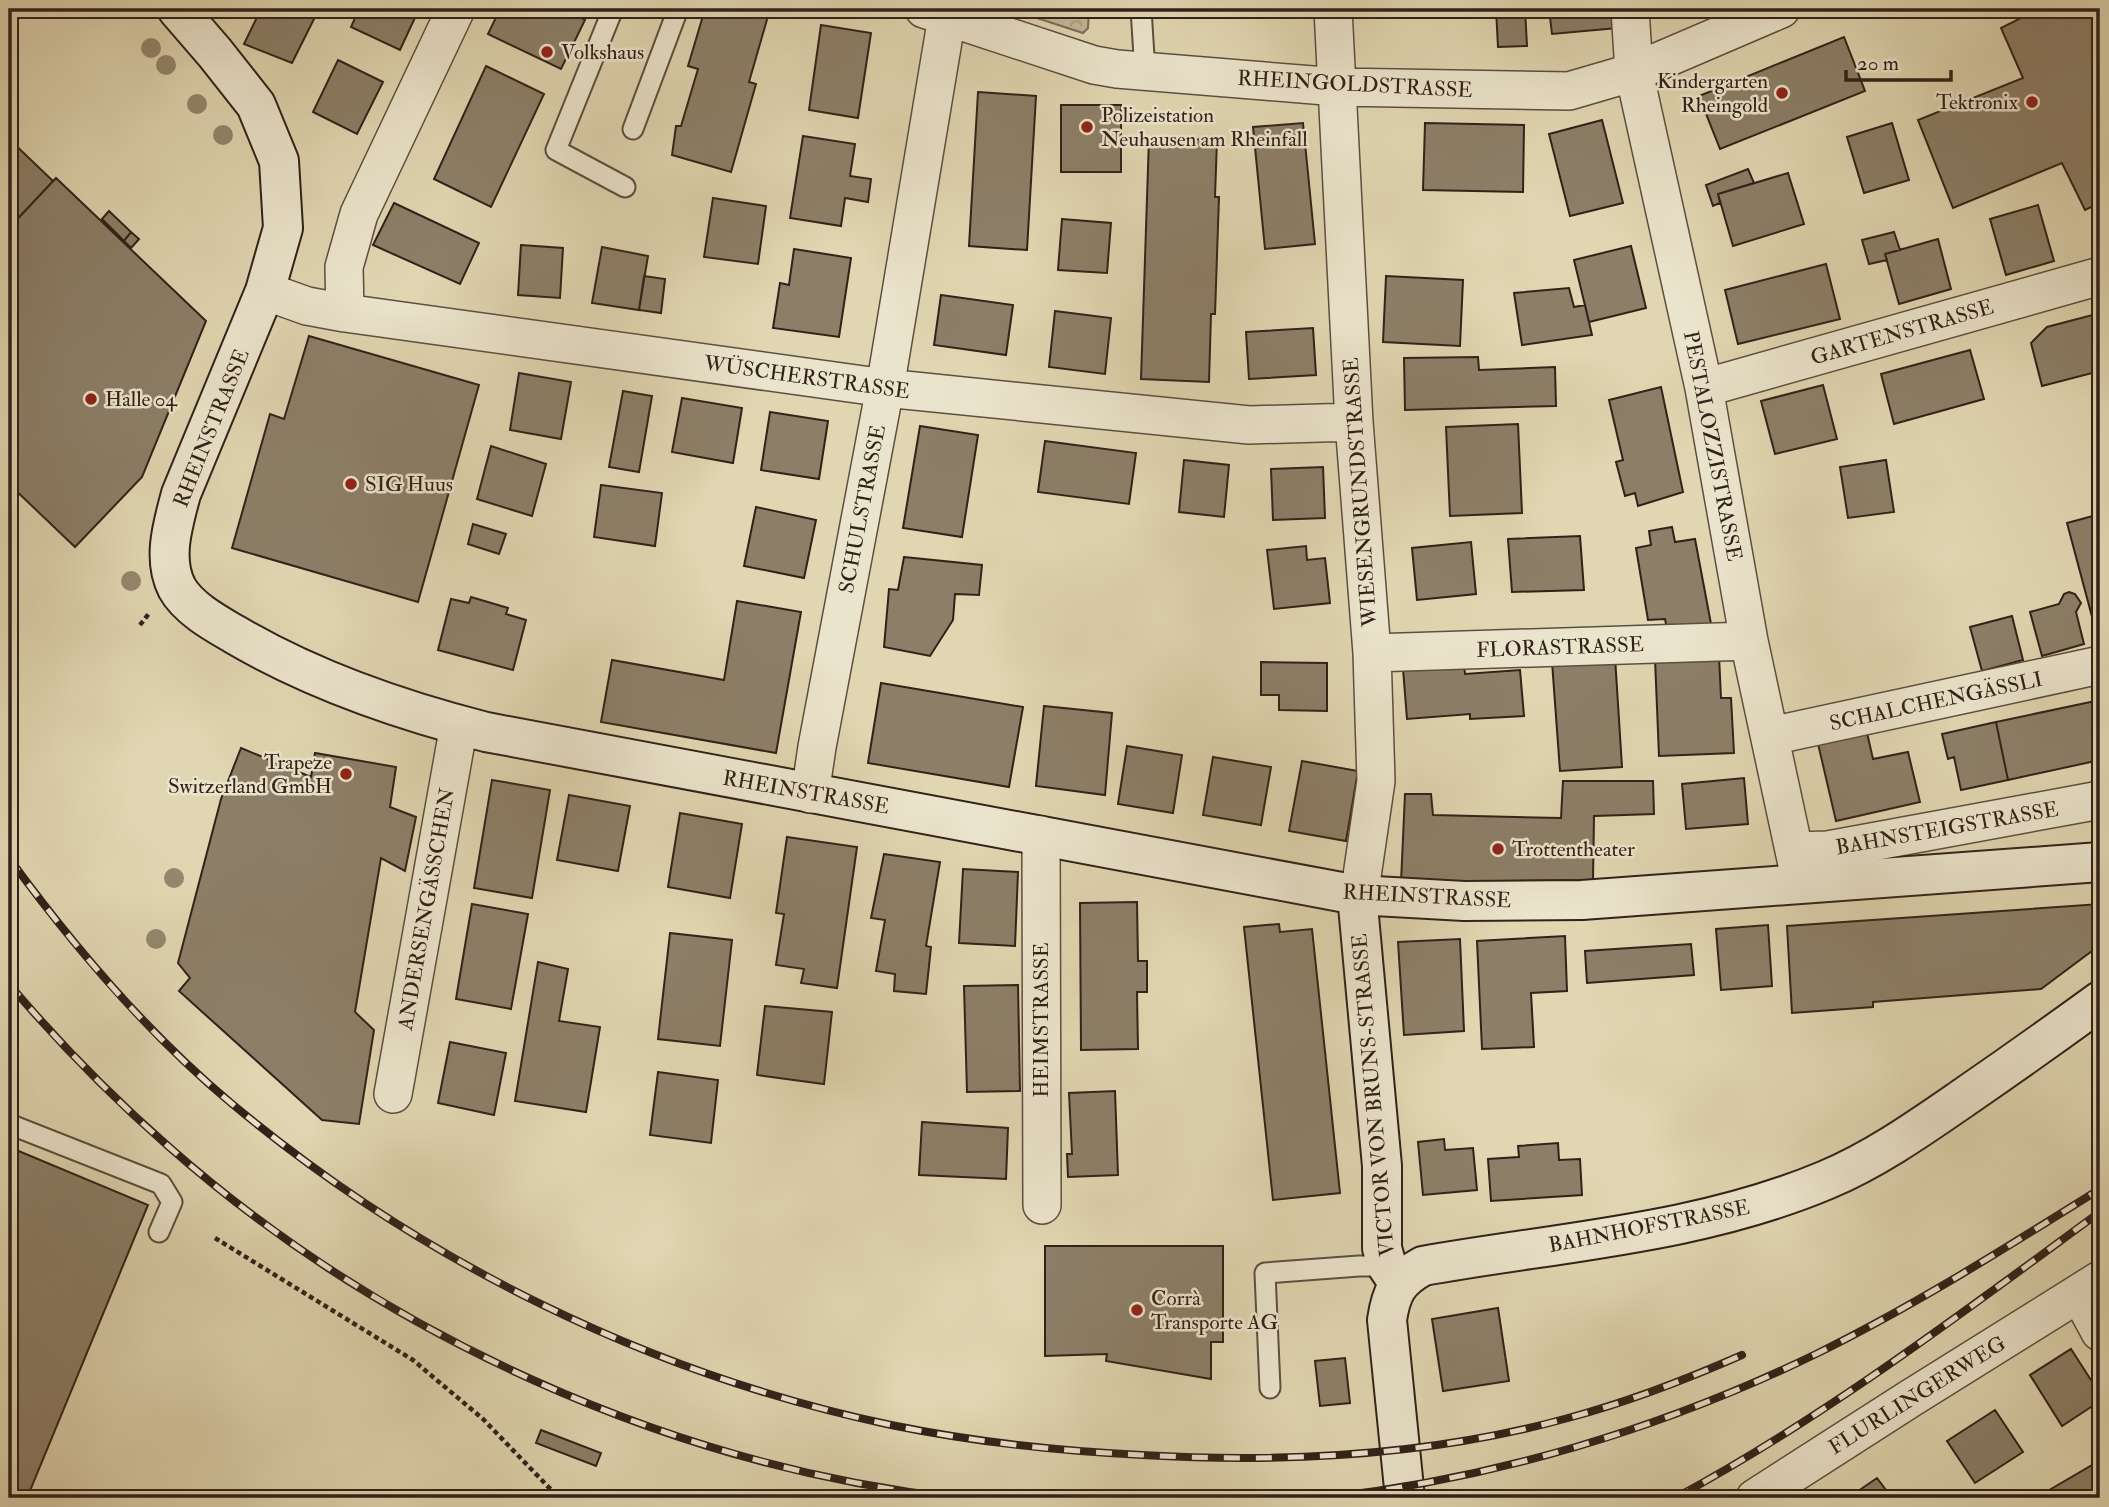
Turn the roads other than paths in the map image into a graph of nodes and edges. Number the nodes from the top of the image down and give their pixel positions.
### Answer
1 (177, 9) edge
2 (456, 9) edge
3 (613, 9) edge
4 (678, 9) edge
5 (1142, 9) edge
6 (1334, 9) edge
7 (1630, 9) edge
8 (1781, 9) edge
9 (936, 13) edge
10 (1145, 72) junction
11 (1634, 72) junction
12 (1338, 87) junction
13 (633, 128) dead end
14 (625, 187) dead end
15 (2100, 276) edge
16 (265, 291) junction
17 (345, 313) junction
18 (885, 388) junction
19 (1704, 388) junction
20 (1354, 422) junction
21 (1749, 641) junction
22 (1372, 653) junction
23 (2100, 665) edge
24 (459, 725) junction
25 (1771, 736) junction
26 (810, 793) junction
27 (2100, 800) edge
28 (1041, 835) junction
29 (2100, 862) edge
30 (1798, 867) junction
31 (1357, 895) junction
32 (2100, 1001) edge
33 (393, 1094) dead end
34 (9, 1125) edge
35 (1042, 1205) dead end
36 (159, 1232) dead end
37 (1393, 1275) junction
38 (2089, 1286) edge
39 (2100, 1332) edge
40 (1270, 1388) dead end
41 (1405, 1498) edge
42 (1755, 1498) edge

1 - 16 street, RHEINSTRASSE
2 - 17 street
3 - 14 lane
4 - 13 lane
5 - 10 lane
6 - 12 street, WIESENGRUNDSTRASSE
7 - 11 street, PESTALOZZISTRASSE
8 - 11 street, RHEINGOLDSTRASSE
9 - 10 street, RHEINGOLDSTRASSE
9 - 18 street, SCHULSTRASSE
10 - 12 street, RHEINGOLDSTRASSE
11 - 12 street, RHEINGOLDSTRASSE
11 - 19 street, PESTALOZZISTRASSE
12 - 20 street, WIESENGRUNDSTRASSE
15 - 19 street, GARTENSTRASSE
16 - 17 street, WÜSCHERSTRASSE
16 - 24 street, RHEINSTRASSE
17 - 18 street, WÜSCHERSTRASSE
18 - 20 street, WÜSCHERSTRASSE
18 - 26 street, SCHULSTRASSE
19 - 21 street, PESTALOZZISTRASSE
20 - 22 street, WIESENGRUNDSTRASSE
21 - 22 street, FLORASTRASSE
21 - 25 street, PESTALOZZISTRASSE
22 - 31 street, WIESENGRUNDSTRASSE
23 - 25 street, SCHALCHENGÄSSLI
24 - 26 street, RHEINSTRASSE
24 - 33 street, ANDERSENGÄSSCHEN
25 - 30 street, PESTALOZZISTRASSE
26 - 28 street, RHEINSTRASSE
27 - 30 street, BAHNSTEIGSTRASSE
28 - 31 street, RHEINSTRASSE
28 - 35 street, HEIMSTRASSE
29 - 30 street, RHEINSTRASSE
30 - 31 street, RHEINSTRASSE
31 - 37 street, VICTOR VON BRUNS-STRASSE
32 - 37 street, BAHNHOFSTRASSE
34 - 36 lane
37 - 40 lane
37 - 41 street, VICTOR VON BRUNS-STRASSE
38 - 39 street, FLURLINGERWEG
38 - 42 street, FLURLINGERWEG

